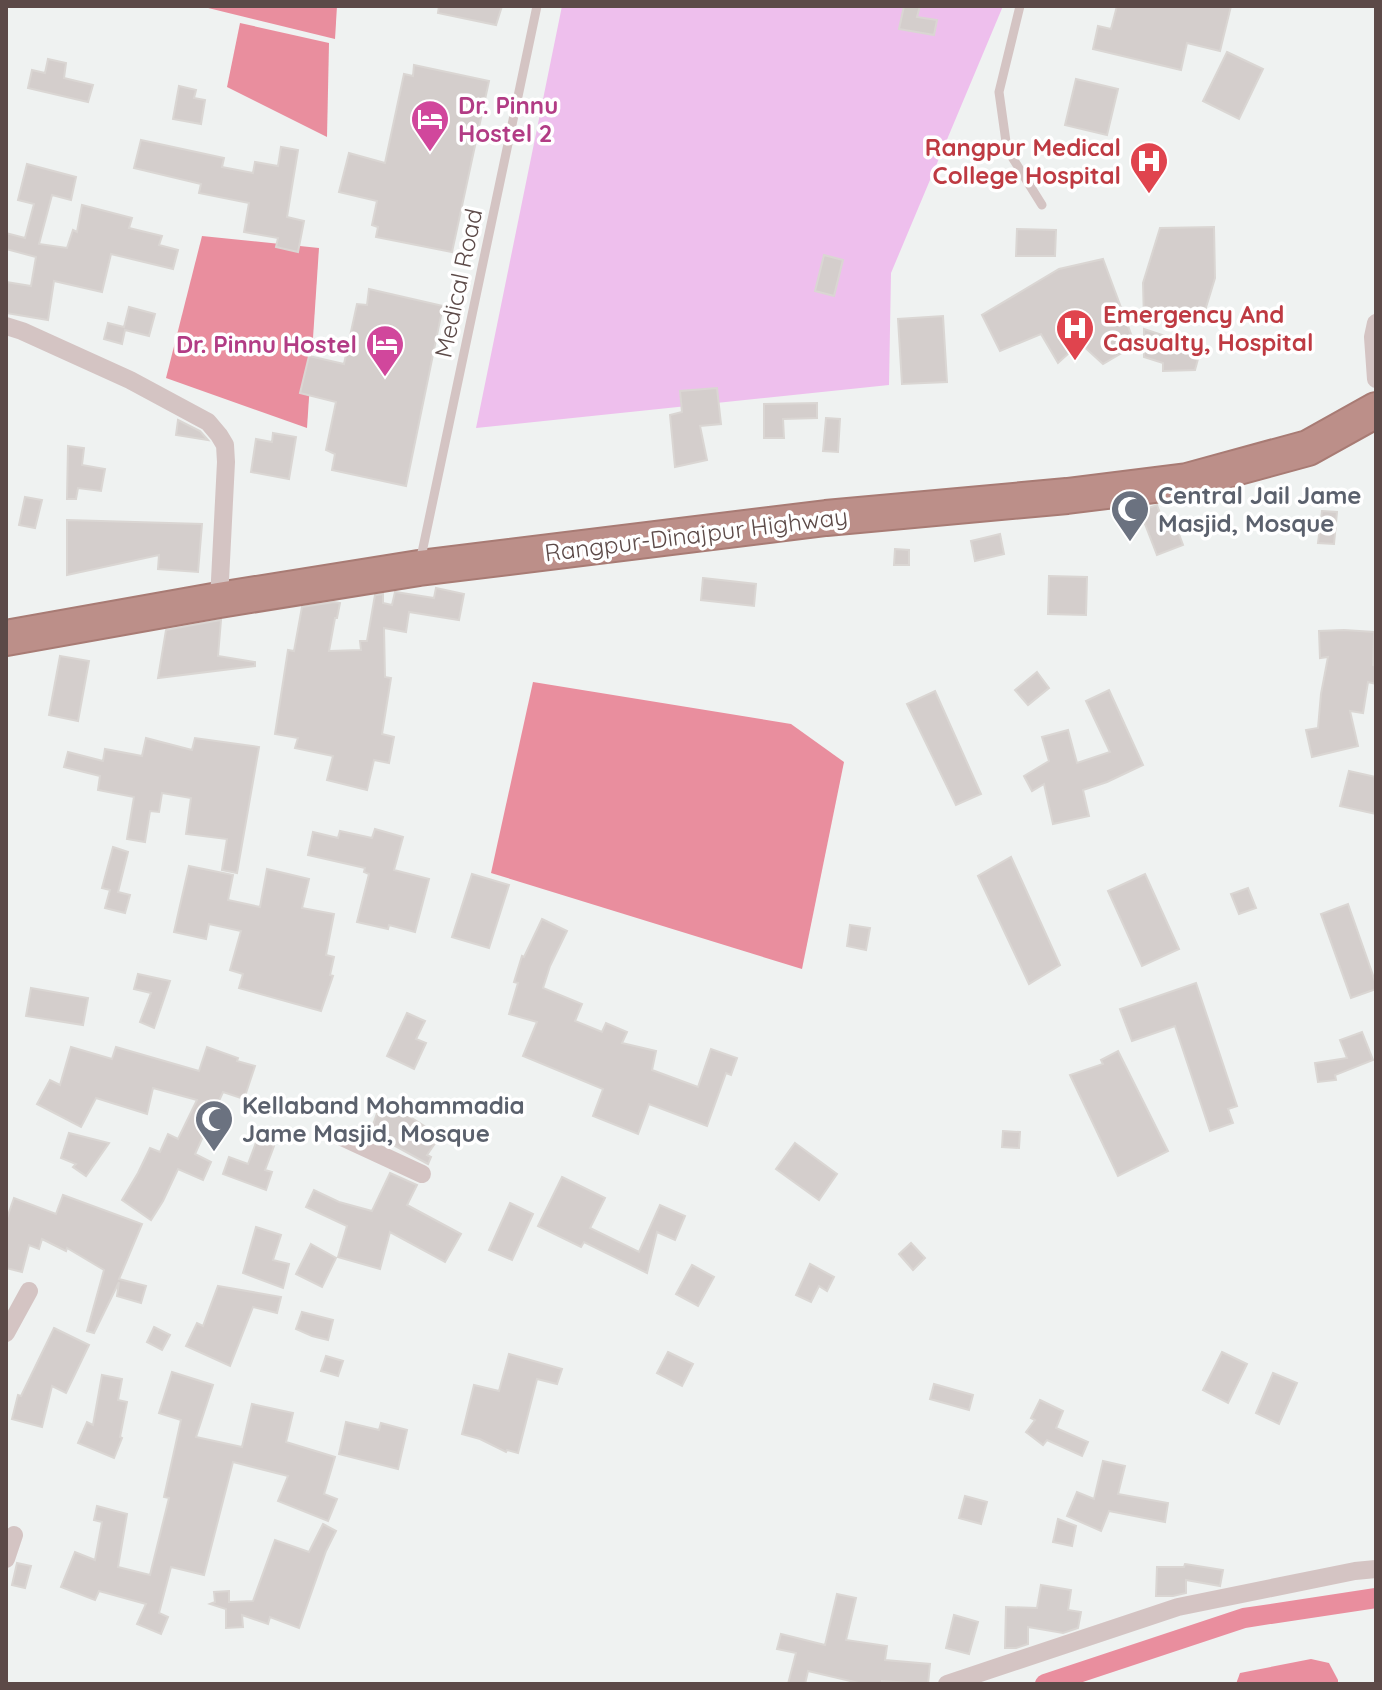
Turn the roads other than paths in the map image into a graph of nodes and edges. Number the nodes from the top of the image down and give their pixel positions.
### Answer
1 (537, 6) edge
2 (1020, 6) edge
3 (1042, 205) dead end
4 (1376, 323) edge
5 (6, 326) edge
6 (1376, 379) edge
7 (1376, 410) edge
8 (419, 568) junction
9 (219, 600) junction
10 (6, 638) edge
11 (342, 1137) dead end
12 (422, 1174) dead end
13 (29, 1291) dead end
14 (6, 1333) edge
15 (14, 1535) dead end
16 (6, 1559) edge
17 (1376, 1569) edge
18 (947, 1684) edge

1 - 8 lane, Medical Road
2 - 3 lane
4 - 6 street
5 - 9 street
7 - 8 highway, Rangpur-Dinajpur Highway
8 - 9 highway, Rangpur-Dinajpur Highway
9 - 10 highway, Rangpur-Dinajpur Highway
11 - 12 street
13 - 14 street
15 - 16 street
17 - 18 street

